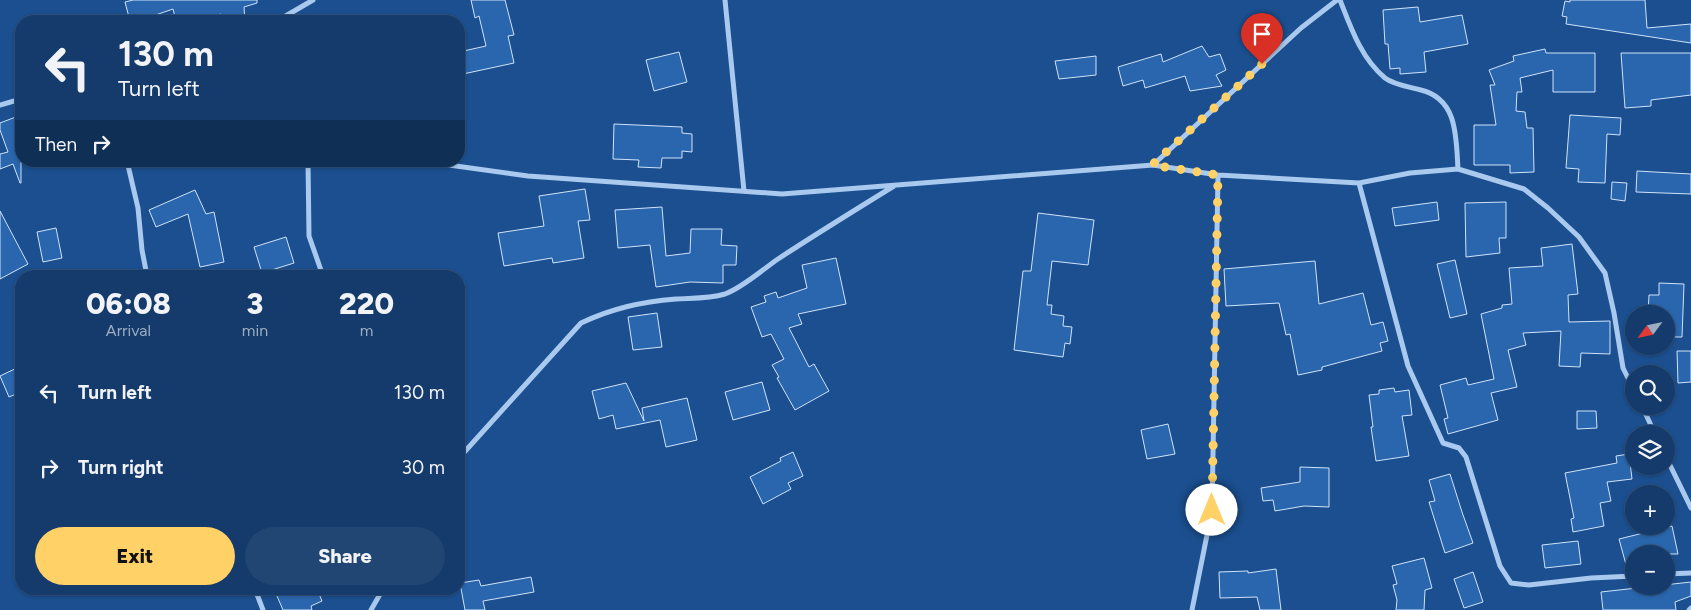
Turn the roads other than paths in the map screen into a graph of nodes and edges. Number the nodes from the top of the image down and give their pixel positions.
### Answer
1 (313, 0) edge
2 (725, 0) edge
3 (1338, 0) edge
4 (287, 15) edge
5 (15, 101) edge
6 (0, 105) edge
7 (1152, 165) junction
8 (128, 167) edge
9 (308, 167) edge
10 (463, 167) edge
11 (1458, 168) junction
12 (1218, 175) junction
13 (1359, 184) junction
14 (897, 185) junction
15 (744, 191) junction
16 (146, 270) edge
17 (321, 270) edge
18 (1625, 372) edge
19 (465, 451) edge
20 (1675, 475) edge
21 (1691, 508) edge
22 (1691, 573) edge
23 (1675, 574) edge
24 (1625, 576) edge
25 (257, 595) edge
26 (380, 595) edge
27 (263, 610) edge
28 (371, 610) edge
29 (1192, 610) edge

1 - 4 street
2 - 15 street
3 - 7 street
3 - 11 street
5 - 6 street
7 - 12 street
7 - 14 street
8 - 16 street
9 - 17 street
10 - 15 street
11 - 13 street
11 - 18 street
12 - 13 street
12 - 29 street
13 - 24 street
14 - 15 street
14 - 19 street
20 - 21 street
22 - 23 street
25 - 27 street
26 - 28 street

